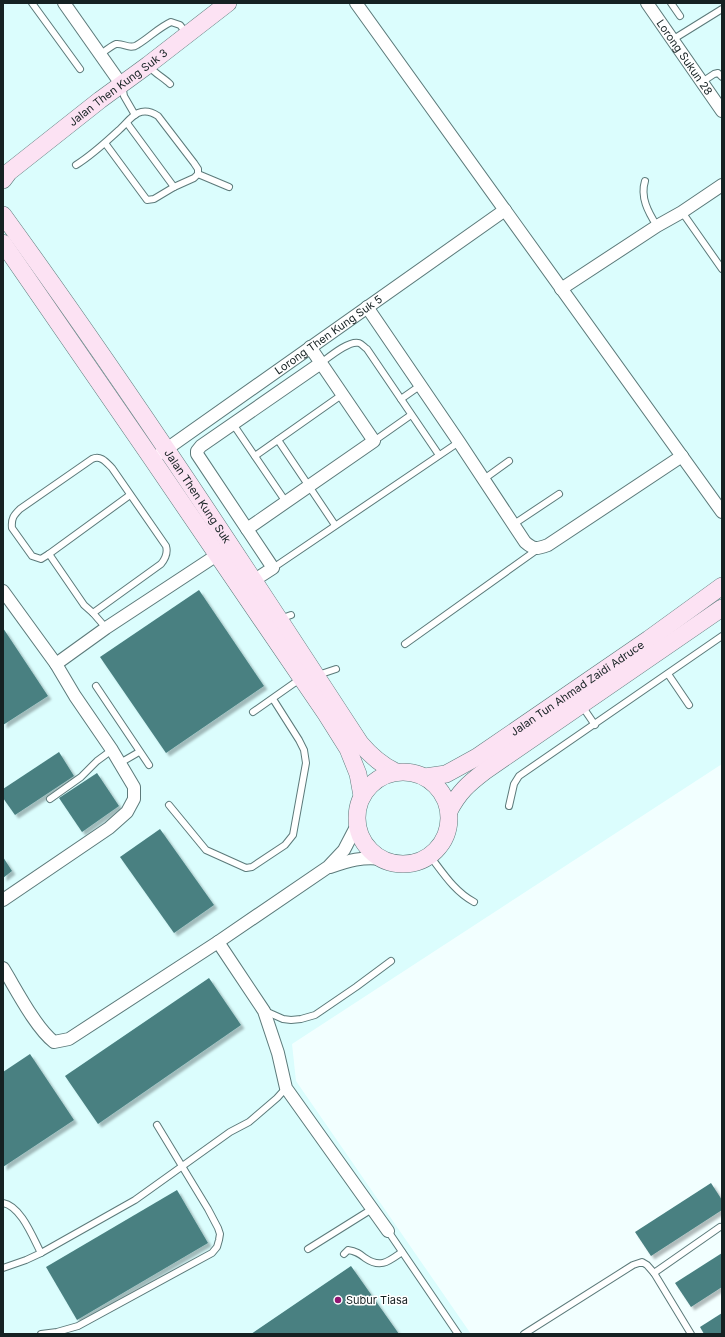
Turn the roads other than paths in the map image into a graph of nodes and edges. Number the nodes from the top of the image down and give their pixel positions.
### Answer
1 (32, 3) edge
2 (64, 3) edge
3 (228, 3) edge
4 (356, 3) edge
5 (647, 3) edge
6 (671, 3) edge
7 (722, 9) edge
8 (680, 16) dead end
9 (188, 34) junction
10 (672, 40) junction
11 (101, 54) junction
12 (148, 65) junction
13 (80, 69) dead end
14 (722, 77) edge
15 (702, 82) junction
16 (121, 84) junction
17 (170, 84) dead end
18 (722, 111) edge
19 (134, 115) junction
20 (127, 123) junction
21 (105, 143) junction
22 (76, 165) dead end
23 (198, 174) junction
24 (5, 175) edge
25 (645, 181) dead end
26 (722, 186) edge
27 (174, 187) junction
28 (229, 187) dead end
29 (504, 210) junction
30 (682, 212) junction
31 (3, 215) edge
32 (657, 226) junction
33 (3, 243) edge
34 (722, 269) edge
35 (562, 289) junction
36 (367, 307) junction
37 (310, 347) junction
38 (321, 363) junction
39 (421, 385) junction
40 (250, 390) junction
41 (343, 394) junction
42 (401, 399) junction
43 (260, 406) junction
44 (411, 415) junction
45 (233, 424) junction
46 (278, 440) junction
47 (374, 441) junction
48 (459, 442) junction
49 (159, 454) junction
50 (439, 455) junction
51 (255, 456) junction
52 (682, 456) junction
53 (510, 461) dead end
54 (484, 479) junction
55 (308, 486) junction
56 (559, 494) dead end
57 (130, 495) junction
58 (286, 502) junction
59 (722, 512) edge
60 (514, 524) junction
61 (335, 525) junction
62 (247, 529) junction
63 (538, 548) junction
64 (49, 554) junction
65 (217, 555) junction
66 (273, 568) junction
67 (254, 581) junction
68 (722, 586) edge
69 (3, 591) edge
70 (722, 608) edge
71 (93, 613) junction
72 (106, 628) junction
73 (722, 636) edge
74 (405, 644) dead end
75 (56, 664) junction
76 (336, 669) dead end
77 (668, 674) junction
78 (310, 678) junction
79 (96, 686) dead end
80 (273, 699) junction
81 (581, 704) junction
82 (689, 705) dead end
83 (253, 712) dead end
84 (595, 725) junction
85 (112, 750) junction
86 (139, 752) junction
87 (120, 763) junction
88 (149, 765) dead end
89 (396, 772) junction
90 (425, 777) junction
91 (362, 796) junction
92 (50, 798) dead end
93 (169, 805) dead end
94 (508, 806) dead end
95 (449, 811) junction
96 (357, 825) junction
97 (430, 856) junction
98 (382, 859) junction
99 (328, 867) junction
100 (3, 900) edge
101 (474, 902) dead end
102 (218, 942) junction
103 (391, 961) dead end
104 (3, 968) edge
105 (264, 1010) junction
106 (286, 1088) junction
107 (157, 1125) dead end
108 (182, 1167) junction
109 (3, 1203) edge
110 (372, 1209) junction
111 (720, 1226) dead end
112 (388, 1231) joint
113 (308, 1249) dead end
114 (41, 1252) junction
115 (402, 1252) junction
116 (344, 1254) dead end
117 (3, 1268) edge
118 (654, 1273) junction
119 (41, 1334) edge
120 (458, 1334) edge
121 (524, 1334) edge
122 (691, 1334) edge

1 - 13 lane
2 - 11 street
3 - 9 street, Jalan Then Kung Suk 3
4 - 29 street
5 - 10 street, Lorong Sukun 28
6 - 8 lane
7 - 10 lane
9 - 11 lane
9 - 12 street, Jalan Then Kung Suk 3
10 - 15 street, Lorong Sukun 28
11 - 16 street
12 - 16 street, Jalan Then Kung Suk 3
12 - 17 lane
14 - 15 lane
15 - 18 street, Lorong Sukun 28
16 - 19 lane
16 - 24 street, Jalan Then Kung Suk 3
19 - 20 lane
19 - 23 lane
20 - 21 lane
20 - 27 lane
21 - 22 lane
21 - 27 lane
23 - 27 lane
23 - 28 lane
25 - 32 lane
26 - 30 street
29 - 35 street
29 - 36 street, Lorong Then Kung Suk 5
30 - 32 street
30 - 34 lane
31 - 49 street, Jalan Then Kung Suk
32 - 35 street
33 - 49 street, Jalan Then Kung Suk
35 - 52 street
36 - 37 street, Lorong Then Kung Suk 5
36 - 39 street
37 - 38 street
37 - 40 street, Lorong Then Kung Suk 5
38 - 41 street
38 - 42 lane
38 - 43 street
39 - 42 lane
39 - 48 street
40 - 43 street
40 - 49 street, Lorong Then Kung Suk 5
41 - 46 lane
41 - 47 street
42 - 44 lane
43 - 45 street
44 - 47 lane
44 - 50 lane
45 - 51 lane
45 - 62 street
46 - 51 lane
46 - 55 lane
47 - 55 street
48 - 50 lane
48 - 54 street
49 - 65 street, Jalan Then Kung Suk
49 - 67 street, Jalan Then Kung Suk
50 - 61 lane
51 - 58 lane
52 - 59 street
52 - 63 street
53 - 54 lane
54 - 60 street
55 - 58 street
55 - 61 lane
56 - 60 lane
57 - 64 lane
57 - 64 lane
57 - 71 lane
58 - 62 street
60 - 63 street
61 - 66 lane
62 - 66 street
63 - 74 lane
64 - 71 lane
65 - 72 street
65 - 78 street, Jalan Then Kung Suk
66 - 67 street
67 - 78 street, Jalan Then Kung Suk
68 - 90 street, Jalan Tun Ahmad Zaidi Adruce
69 - 75 street
70 - 81 street, Jalan Tun Ahmad Zaidi Adruce
71 - 72 lane
72 - 75 street
73 - 77 lane
75 - 85 street
76 - 78 lane
77 - 82 lane
77 - 84 lane
78 - 80 lane
78 - 89 street, Jalan Then Kung Suk
78 - 91 street, Jalan Then Kung Suk
79 - 86 lane
80 - 83 lane
80 - 93 lane
81 - 84 lane
81 - 95 street, Jalan Tun Ahmad Zaidi Adruce
84 - 94 lane
85 - 87 street
85 - 92 lane
86 - 87 lane
86 - 88 lane
87 - 100 street
89 - 90 street
89 - 91 street
90 - 95 street
91 - 96 street
95 - 97 street
96 - 98 street
96 - 99 street
97 - 98 street
97 - 101 lane
98 - 99 street
99 - 102 street
102 - 104 street
102 - 105 street
103 - 105 lane
105 - 106 street
106 - 108 lane
106 - 110 street
107 - 108 lane
108 - 114 lane
108 - 119 lane
109 - 114 lane
110 - 112 street
110 - 113 lane
111 - 118 lane
112 - 115 lane
114 - 117 lane
115 - 116 lane
115 - 120 lane
118 - 121 lane
118 - 122 lane

